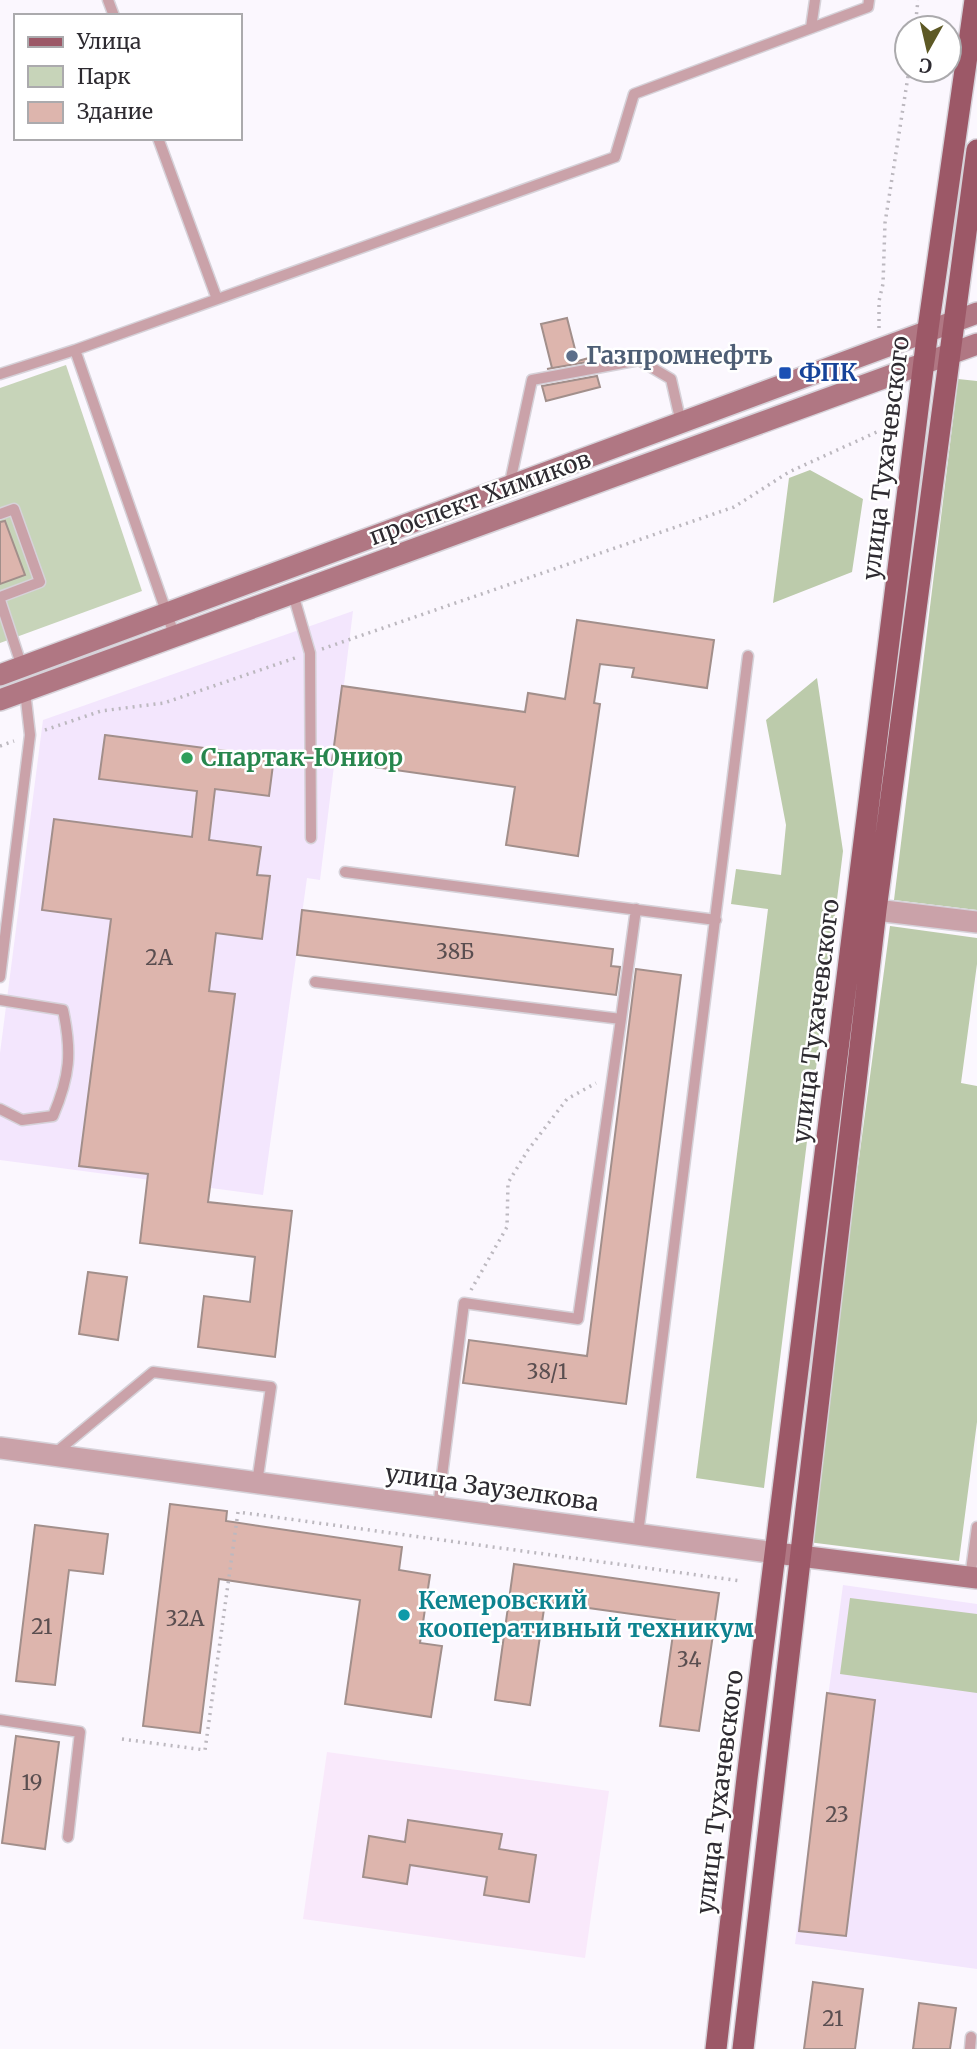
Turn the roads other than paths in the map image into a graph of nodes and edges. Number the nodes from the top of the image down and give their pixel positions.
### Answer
1 (815, 0) edge
2 (869, 0) edge
3 (975, 0) edge
4 (811, 28) junction
5 (159, 140) edge
6 (977, 150) edge
7 (972, 223) edge
8 (217, 299) junction
9 (977, 313) edge
10 (954, 320) junction
11 (928, 330) junction
12 (977, 344) edge
13 (75, 349) junction
14 (949, 355) junction
15 (924, 364) junction
16 (0, 374) edge
17 (681, 424) junction
18 (509, 487) junction
19 (0, 514) edge
20 (293, 594) junction
21 (0, 598) edge
22 (167, 614) junction
23 (175, 637) junction
24 (748, 656) dead end
25 (22, 667) junction
26 (0, 675) edge
27 (25, 691) junction
28 (0, 700) edge
29 (311, 838) dead end
30 (345, 872) dead end
31 (636, 909) junction
32 (876, 910) junction
33 (716, 920) junction
34 (977, 922) edge
35 (0, 977) edge
36 (315, 982) dead end
37 (0, 1000) edge
38 (621, 1019) junction
39 (0, 1110) edge
40 (0, 1448) edge
41 (52, 1455) junction
42 (257, 1483) junction
43 (438, 1507) junction
44 (977, 1527) edge
45 (638, 1534) junction
46 (776, 1553) junction
47 (800, 1555) junction
48 (974, 1578) edge
49 (0, 1720) edge
50 (68, 1837) dead end
51 (716, 2049) edge
52 (743, 2049) edge

1 - 4 lane
2 - 4 lane
3 - 11 main road, улица Тухачевского
4 - 8 lane
5 - 8 lane
6 - 7 main road, улица Тухачевского
7 - 10 main road, улица Тухачевского
8 - 13 lane
9 - 10 main road, проспект Химиков
10 - 11 main road, проспект Химиков
10 - 14 main road, улица Тухачевского
11 - 15 main road, улица Тухачевского
11 - 17 main road, проспект Химиков
12 - 14 main road, проспект Химиков
13 - 16 lane
13 - 22 lane
14 - 15 main road, проспект Химиков
14 - 32 main road, улица Тухачевского
15 - 20 main road, проспект Химиков
15 - 46 main road, улица Тухачевского
17 - 18 main road, проспект Химиков
17 - 18 lane
18 - 22 main road, проспект Химиков
19 - 21 lane
20 - 23 main road, проспект Химиков
20 - 29 lane
21 - 25 lane
22 - 23 lane
22 - 25 main road, проспект Химиков
23 - 27 main road, проспект Химиков
24 - 33 lane
25 - 26 main road, проспект Химиков
27 - 28 main road, проспект Химиков
27 - 35 lane
30 - 31 lane
31 - 33 lane
31 - 38 lane
32 - 34 street
32 - 47 main road, улица Тухачевского
33 - 45 lane
36 - 38 lane
37 - 39 lane
38 - 43 lane
40 - 41 street, улица Заузелкова
41 - 42 street, улица Заузелкова
41 - 42 lane
42 - 43 street, улица Заузелкова
43 - 45 street, улица Заузелкова
44 - 48 lane
45 - 46 street, улица Заузелкова
46 - 47 main road, улица Заузелкова
46 - 51 main road, улица Тухачевского
47 - 48 main road, улица Заузелкова
47 - 52 main road, улица Тухачевского
49 - 50 lane

